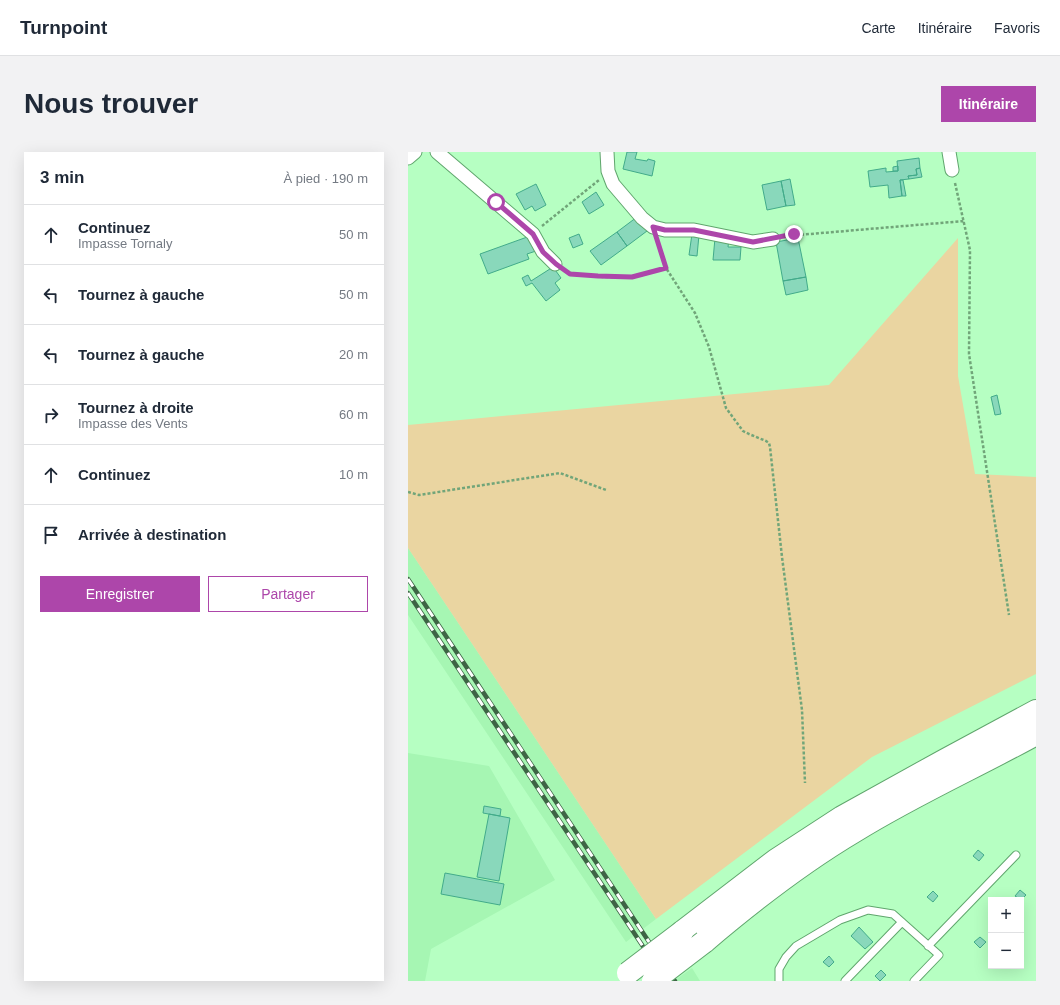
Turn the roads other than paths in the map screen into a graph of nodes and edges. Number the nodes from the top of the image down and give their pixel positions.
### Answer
1 (415, 152) edge
2 (438, 152) edge
3 (607, 152) edge
4 (949, 152) edge
5 (408, 158) edge
6 (952, 170) road end
7 (773, 239) road end
8 (556, 264) road end
9 (1036, 711) edge
10 (1036, 734) edge
11 (1016, 855) dead end
12 (902, 922) junction
13 (928, 946) junction
14 (623, 977) edge
15 (653, 981) edge
16 (779, 981) edge
17 (846, 981) edge
18 (914, 981) edge

1 - 5 street
2 - 8 street
3 - 7 street
4 - 6 street
9 - 14 highway, bridge
10 - 15 highway, bridge
11 - 13 lane
12 - 13 lane
12 - 16 lane
12 - 17 lane
13 - 18 lane

